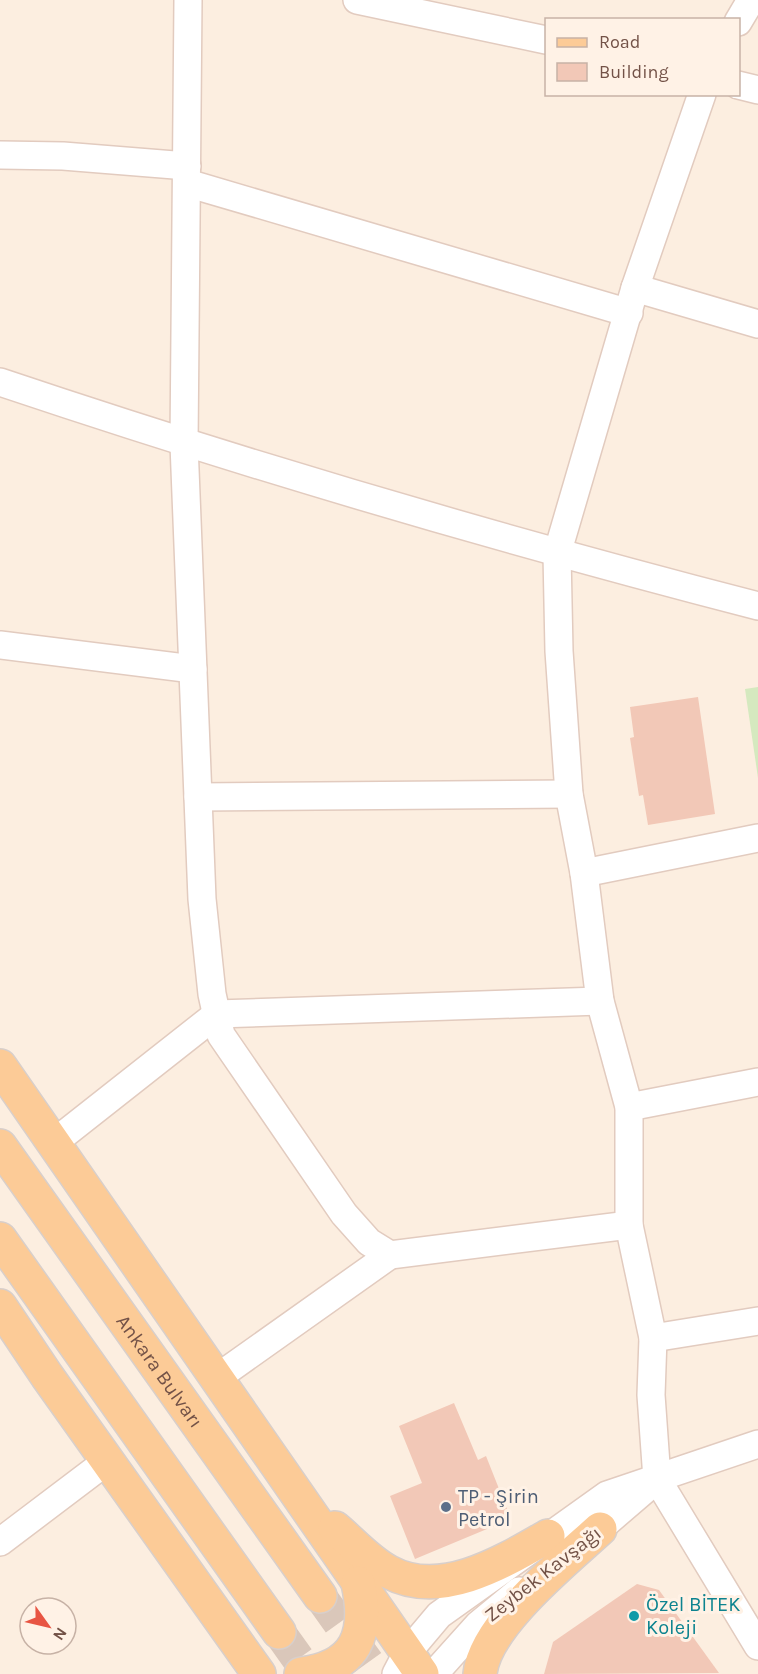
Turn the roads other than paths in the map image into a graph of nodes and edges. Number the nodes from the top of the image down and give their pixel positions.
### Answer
1 (188, 0) edge
2 (357, 0) edge
3 (751, 0) edge
4 (421, 6) edge
5 (740, 19) edge
6 (545, 40) edge
7 (740, 86) edge
8 (758, 90) edge
9 (701, 96) edge
10 (0, 155) edge
11 (187, 174) junction
12 (632, 301) junction
13 (758, 324) edge
14 (0, 382) edge
15 (184, 444) junction
16 (557, 554) junction
17 (758, 606) edge
18 (0, 645) edge
19 (193, 669) junction
20 (569, 794) junction
21 (198, 797) junction
22 (758, 838) edge
23 (584, 873) junction
24 (600, 1001) junction
25 (217, 1014) junction
26 (0, 1066) edge
27 (758, 1082) edge
28 (628, 1107) junction
29 (52, 1144) junction
30 (0, 1146) edge
31 (629, 1225) junction
32 (0, 1239) edge
33 (390, 1255) junction
34 (0, 1306) edge
35 (758, 1321) edge
36 (653, 1338) junction
37 (218, 1377) junction
38 (758, 1444) edge
39 (107, 1461) junction
40 (657, 1479) junction
41 (303, 1501) junction
42 (600, 1529) junction
43 (548, 1536) junction
44 (0, 1542) edge
45 (357, 1580) junction
46 (320, 1596) tunnel mouth
47 (279, 1632) tunnel mouth
48 (758, 1647) edge
49 (254, 1666) edge
50 (409, 1667) edge
51 (288, 1674) edge
52 (302, 1674) edge
53 (434, 1674) edge
54 (480, 1674) edge

1 - 11 street
2 - 4 street
3 - 5 street
4 - 6 street
7 - 8 street
9 - 12 street
10 - 11 street
11 - 12 street
11 - 15 street
12 - 13 street
12 - 16 street
14 - 15 street
15 - 16 street
15 - 19 street
16 - 17 street
16 - 20 street
18 - 19 street
19 - 21 street
20 - 21 street
20 - 23 street
21 - 25 street
22 - 23 street
23 - 24 street
24 - 25 street
24 - 28 street
25 - 29 street
25 - 33 street
26 - 29 main road
27 - 28 street
28 - 31 street
29 - 37 main road
30 - 46 main road, Ankara Bulvarı
31 - 33 street
31 - 36 street
32 - 47 main road
33 - 37 street
34 - 39 main road
35 - 36 street
36 - 40 street
37 - 41 main road
38 - 40 street
39 - 44 street
39 - 49 main road
40 - 42 street, Zeybek Kavşağı
40 - 43 street
40 - 48 street
41 - 43 main road
41 - 45 main road
42 - 53 street, Zeybek Kavşağı
42 - 54 main road
43 - 50 street
45 - 50 main road
45 - 52 main road
49 - 51 main road

